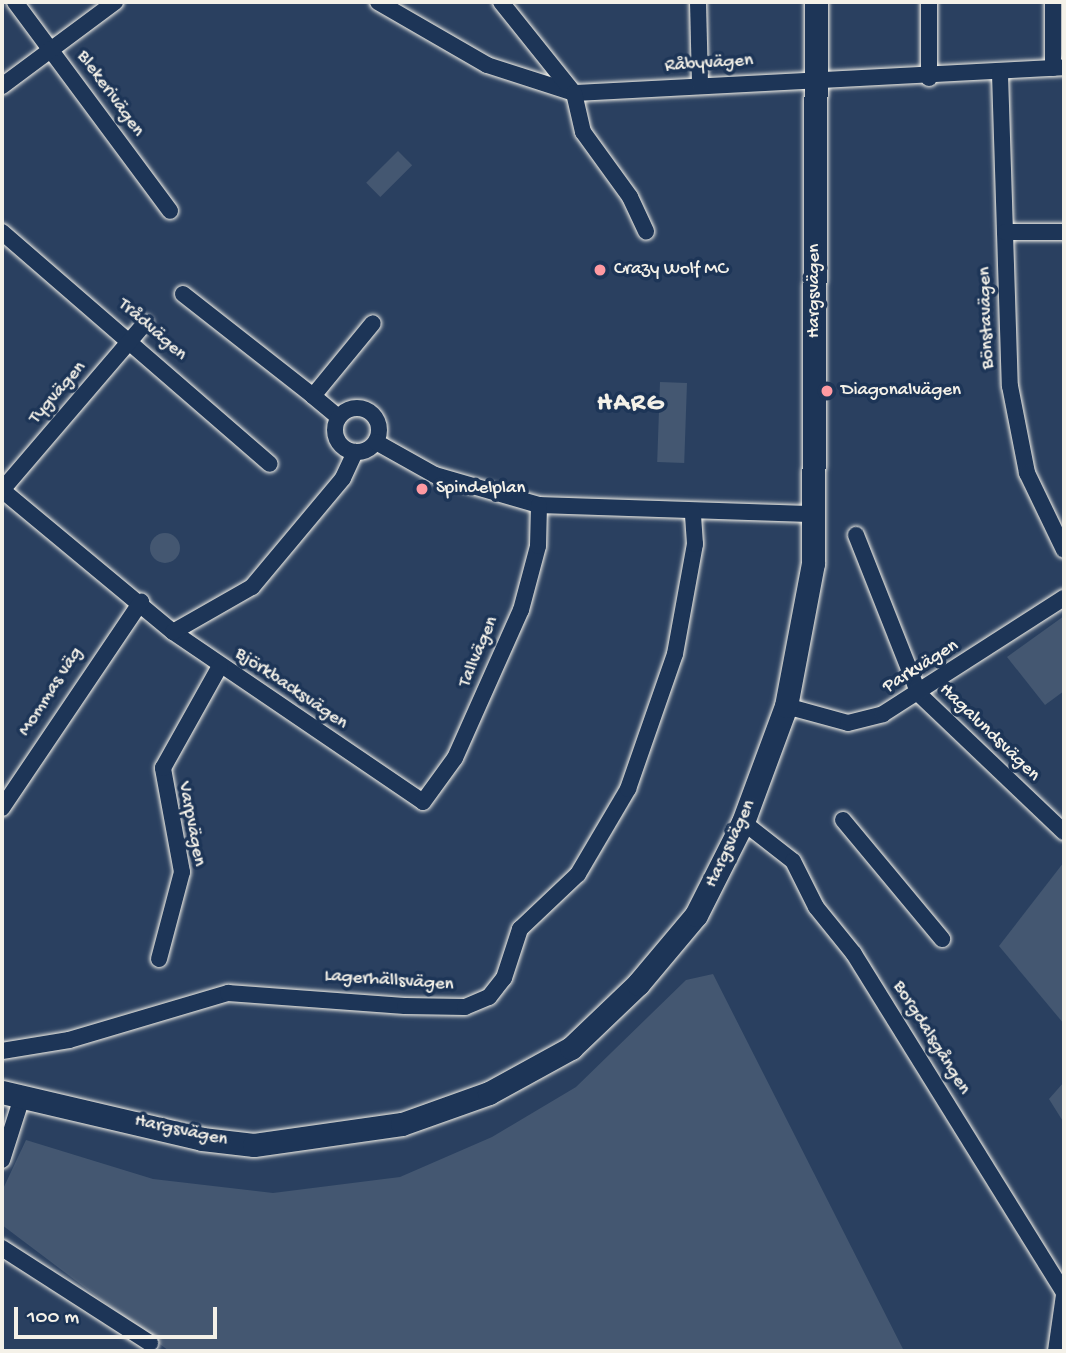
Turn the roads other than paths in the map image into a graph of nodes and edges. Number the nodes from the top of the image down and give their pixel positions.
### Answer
1 (8, 2) edge
2 (15, 2) edge
3 (115, 2) edge
4 (378, 2) edge
5 (501, 2) edge
6 (698, 2) edge
7 (816, 2) edge
8 (929, 2) edge
9 (1053, 2) edge
10 (2, 3) edge
11 (52, 48) junction
12 (1058, 67) edge
13 (1000, 74) junction
14 (929, 78) junction
15 (815, 80) junction
16 (2, 86) edge
17 (699, 86) junction
18 (573, 93) junction
19 (170, 212) dead end
20 (646, 231) dead end
21 (2, 232) edge
22 (1004, 232) junction
23 (1064, 232) edge
24 (183, 294) dead end
25 (145, 323) dead end
26 (373, 323) dead end
27 (131, 340) junction
28 (313, 396) junction
29 (338, 417) junction
30 (376, 442) junction
31 (355, 452) junction
32 (270, 464) dead end
33 (2, 490) edge
34 (539, 506) junction
35 (693, 512) junction
36 (816, 514) junction
37 (856, 535) dead end
38 (1064, 550) edge
39 (1064, 598) edge
40 (141, 602) junction
41 (173, 632) junction
42 (220, 666) junction
43 (919, 694) junction
44 (786, 706) junction
45 (423, 802) joint
46 (2, 808) edge
47 (844, 820) dead end
48 (743, 822) junction
49 (1064, 832) edge
50 (942, 939) dead end
51 (159, 959) dead end
52 (2, 1051) edge
53 (12, 1093) edge
54 (2, 1160) edge
55 (2, 1248) edge
56 (1064, 1294) edge
57 (150, 1343) dead end
58 (1056, 1351) edge

1 - 10 street
2 - 11 street, Blekerivägen
3 - 11 street
4 - 18 street, Råbyvägen
5 - 18 street
6 - 17 street
7 - 15 street, Hargsvägen
8 - 14 street
9 - 12 street
11 - 16 street
11 - 19 street, Blekerivägen
12 - 13 street, Råbyvägen
13 - 14 street, Råbyvägen
13 - 22 street, Bönstavägen
14 - 15 street, Råbyvägen
15 - 17 street, Råbyvägen
15 - 36 street, Hargsvägen
17 - 18 street, Råbyvägen
18 - 20 street
21 - 27 street, Trådvägen
22 - 23 street
22 - 38 street, Bönstavägen
24 - 28 street
25 - 27 street, Tygvägen
26 - 28 street
27 - 32 street, Trådvägen
27 - 33 street, Tygvägen
28 - 29 street
29 - 30 street
29 - 31 street
30 - 31 street
30 - 34 street
31 - 41 street
33 - 40 street
34 - 35 street
34 - 45 street, Tallvägen
35 - 36 street
35 - 52 street, Lagerhällsvägen
36 - 44 street, Hargsvägen
37 - 43 street, Hagalundsvägen
39 - 43 street, Parkvägen
40 - 41 street, Björkbacksvägen
40 - 46 street, Mommas väg
41 - 42 street, Björkbacksvägen
42 - 45 street, Björkbacksvägen
42 - 51 street, Varpvägen
43 - 44 street, Parkvägen
43 - 49 street, Hagalundsvägen
44 - 48 street, Hargsvägen
47 - 50 street
48 - 53 street, Hargsvägen
48 - 56 street, Borgdalsgången
53 - 54 street
55 - 57 street
56 - 58 street, Borgdalsgången

